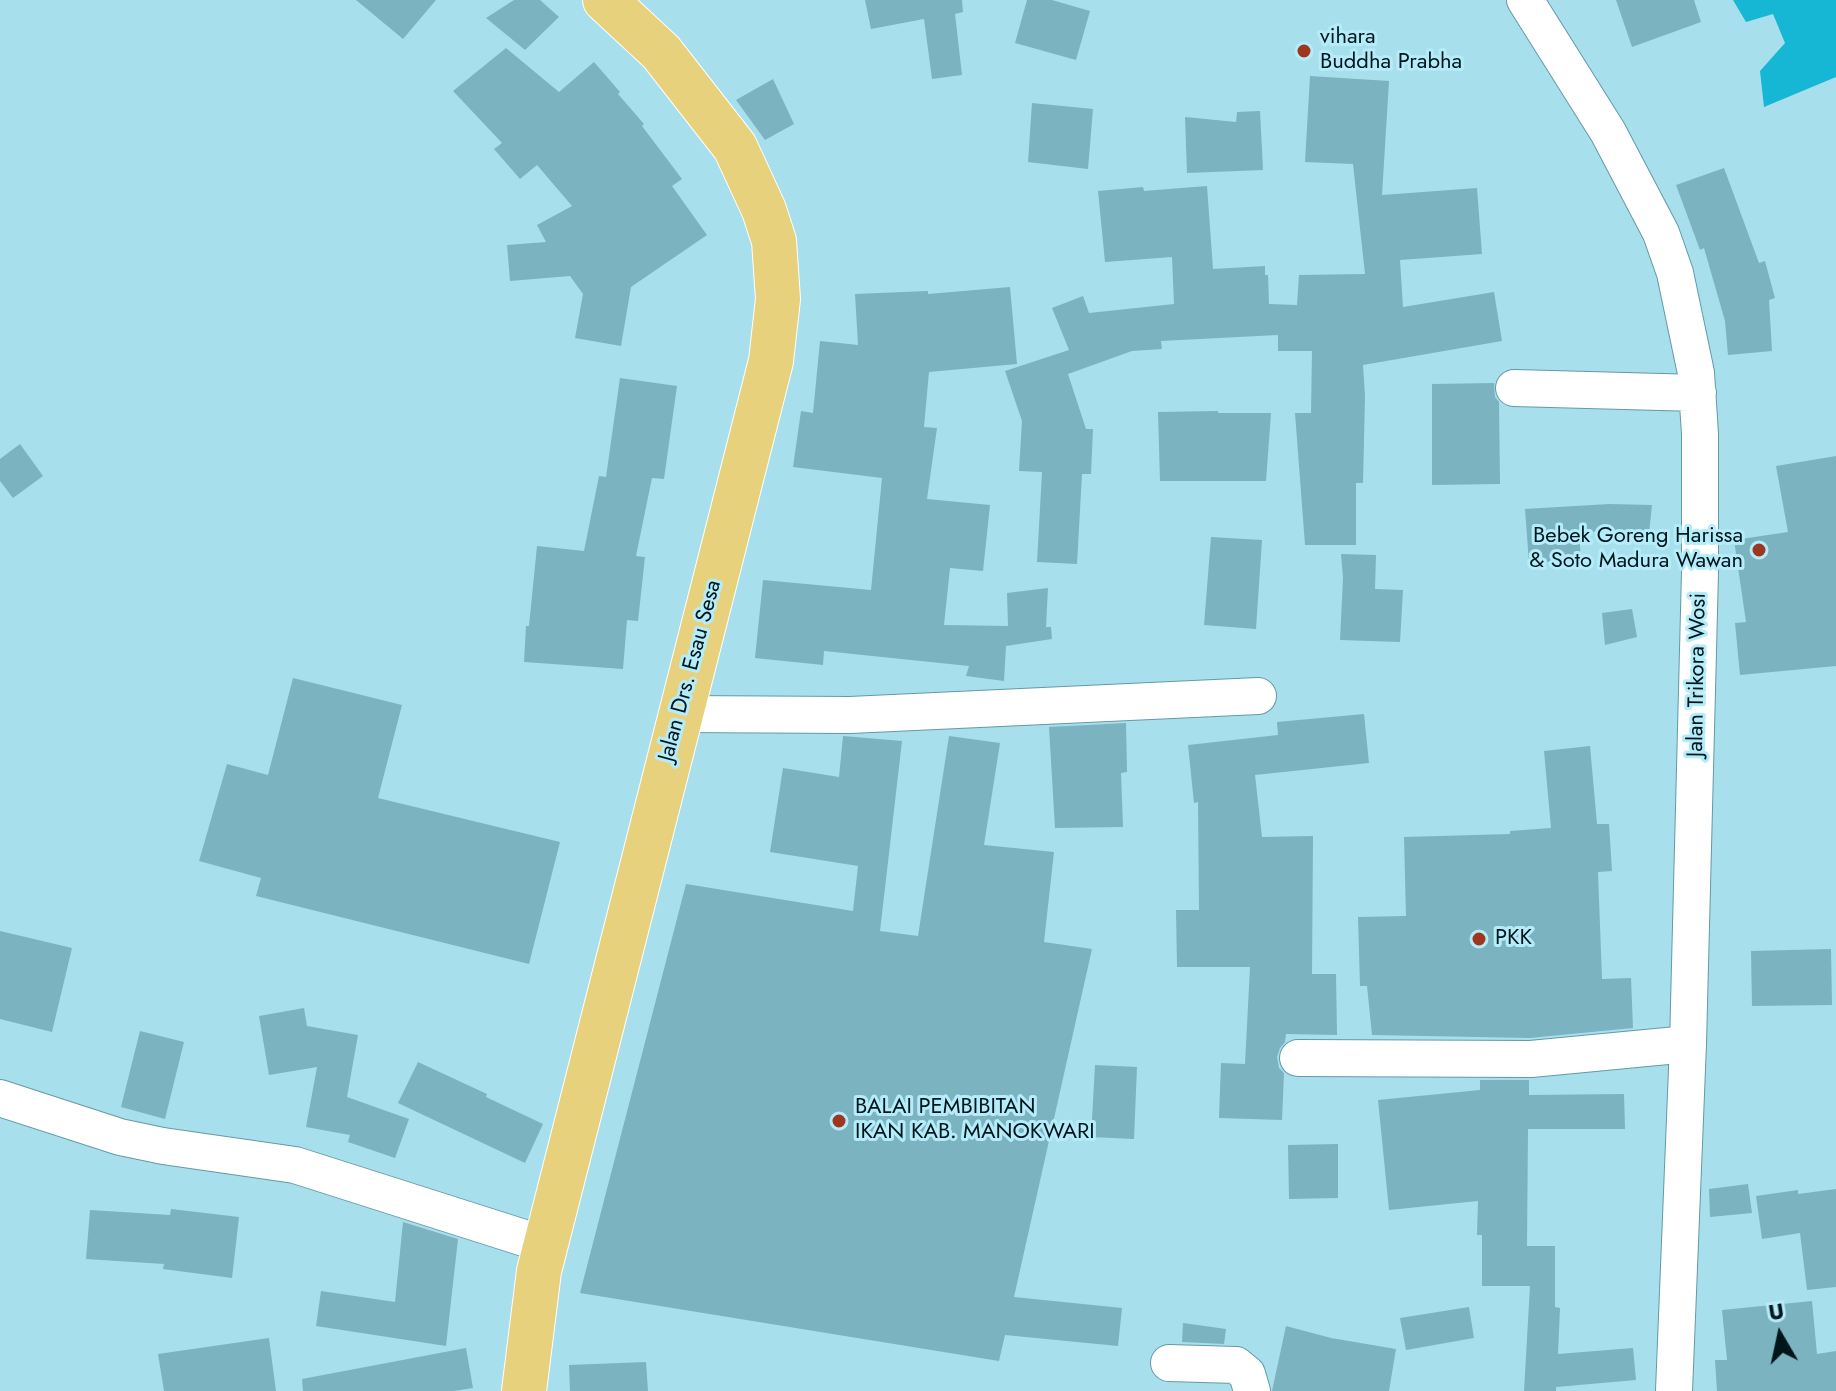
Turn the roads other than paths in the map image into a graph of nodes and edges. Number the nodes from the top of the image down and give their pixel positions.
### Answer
1 (605, 0) edge
2 (1525, 0) edge
3 (1514, 388) dead end
4 (1698, 393) junction
5 (1258, 696) dead end
6 (679, 714) junction
7 (1688, 1044) junction
8 (1298, 1058) dead end
9 (0, 1098) edge
10 (546, 1245) junction
11 (1169, 1363) dead end
12 (524, 1391) edge
13 (1252, 1391) edge
14 (1674, 1391) edge

1 - 6 highway, Jalan Drs. Esau Sesa
2 - 4 street, Jalan Trikora Wosi
3 - 4 street
4 - 7 street, Jalan Trikora Wosi
5 - 6 street
6 - 10 highway, Jalan Drs. Esau Sesa
7 - 8 street
7 - 14 street, Jalan Trikora Wosi
9 - 10 street
10 - 12 highway, Jalan Drs. Esau Sesa
11 - 13 street

